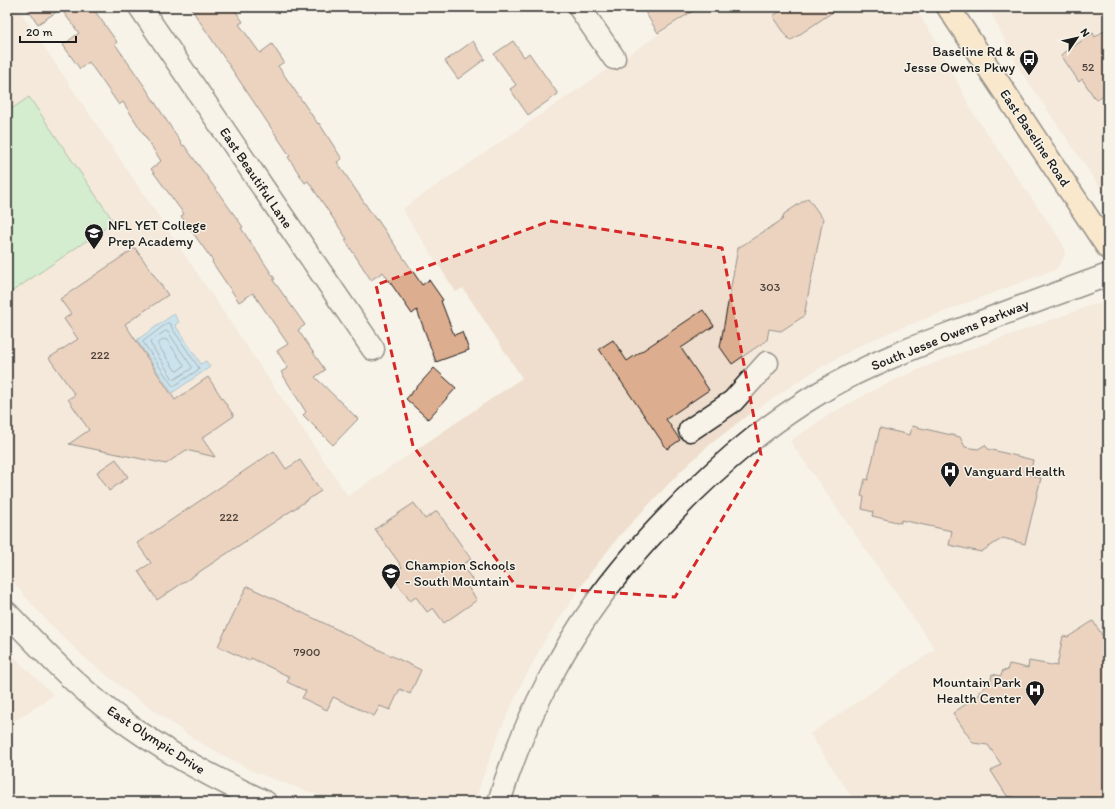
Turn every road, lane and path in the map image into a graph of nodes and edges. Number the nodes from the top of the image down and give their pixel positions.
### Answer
1 (140, 7) edge
2 (579, 7) edge
3 (948, 7) edge
4 (614, 58) dead end
5 (1108, 248) edge
6 (1108, 275) edge
7 (373, 349) dead end
8 (767, 363) dead end
9 (690, 430) dead end
10 (7, 614) edge
11 (265, 802) edge
12 (499, 802) edge

1 - 7 street, East Beautiful Lane
2 - 4 street
3 - 5 main road, East Baseline Road
6 - 12 street, South Jesse Owens Parkway
8 - 9 street
10 - 11 street, East Olympic Drive

